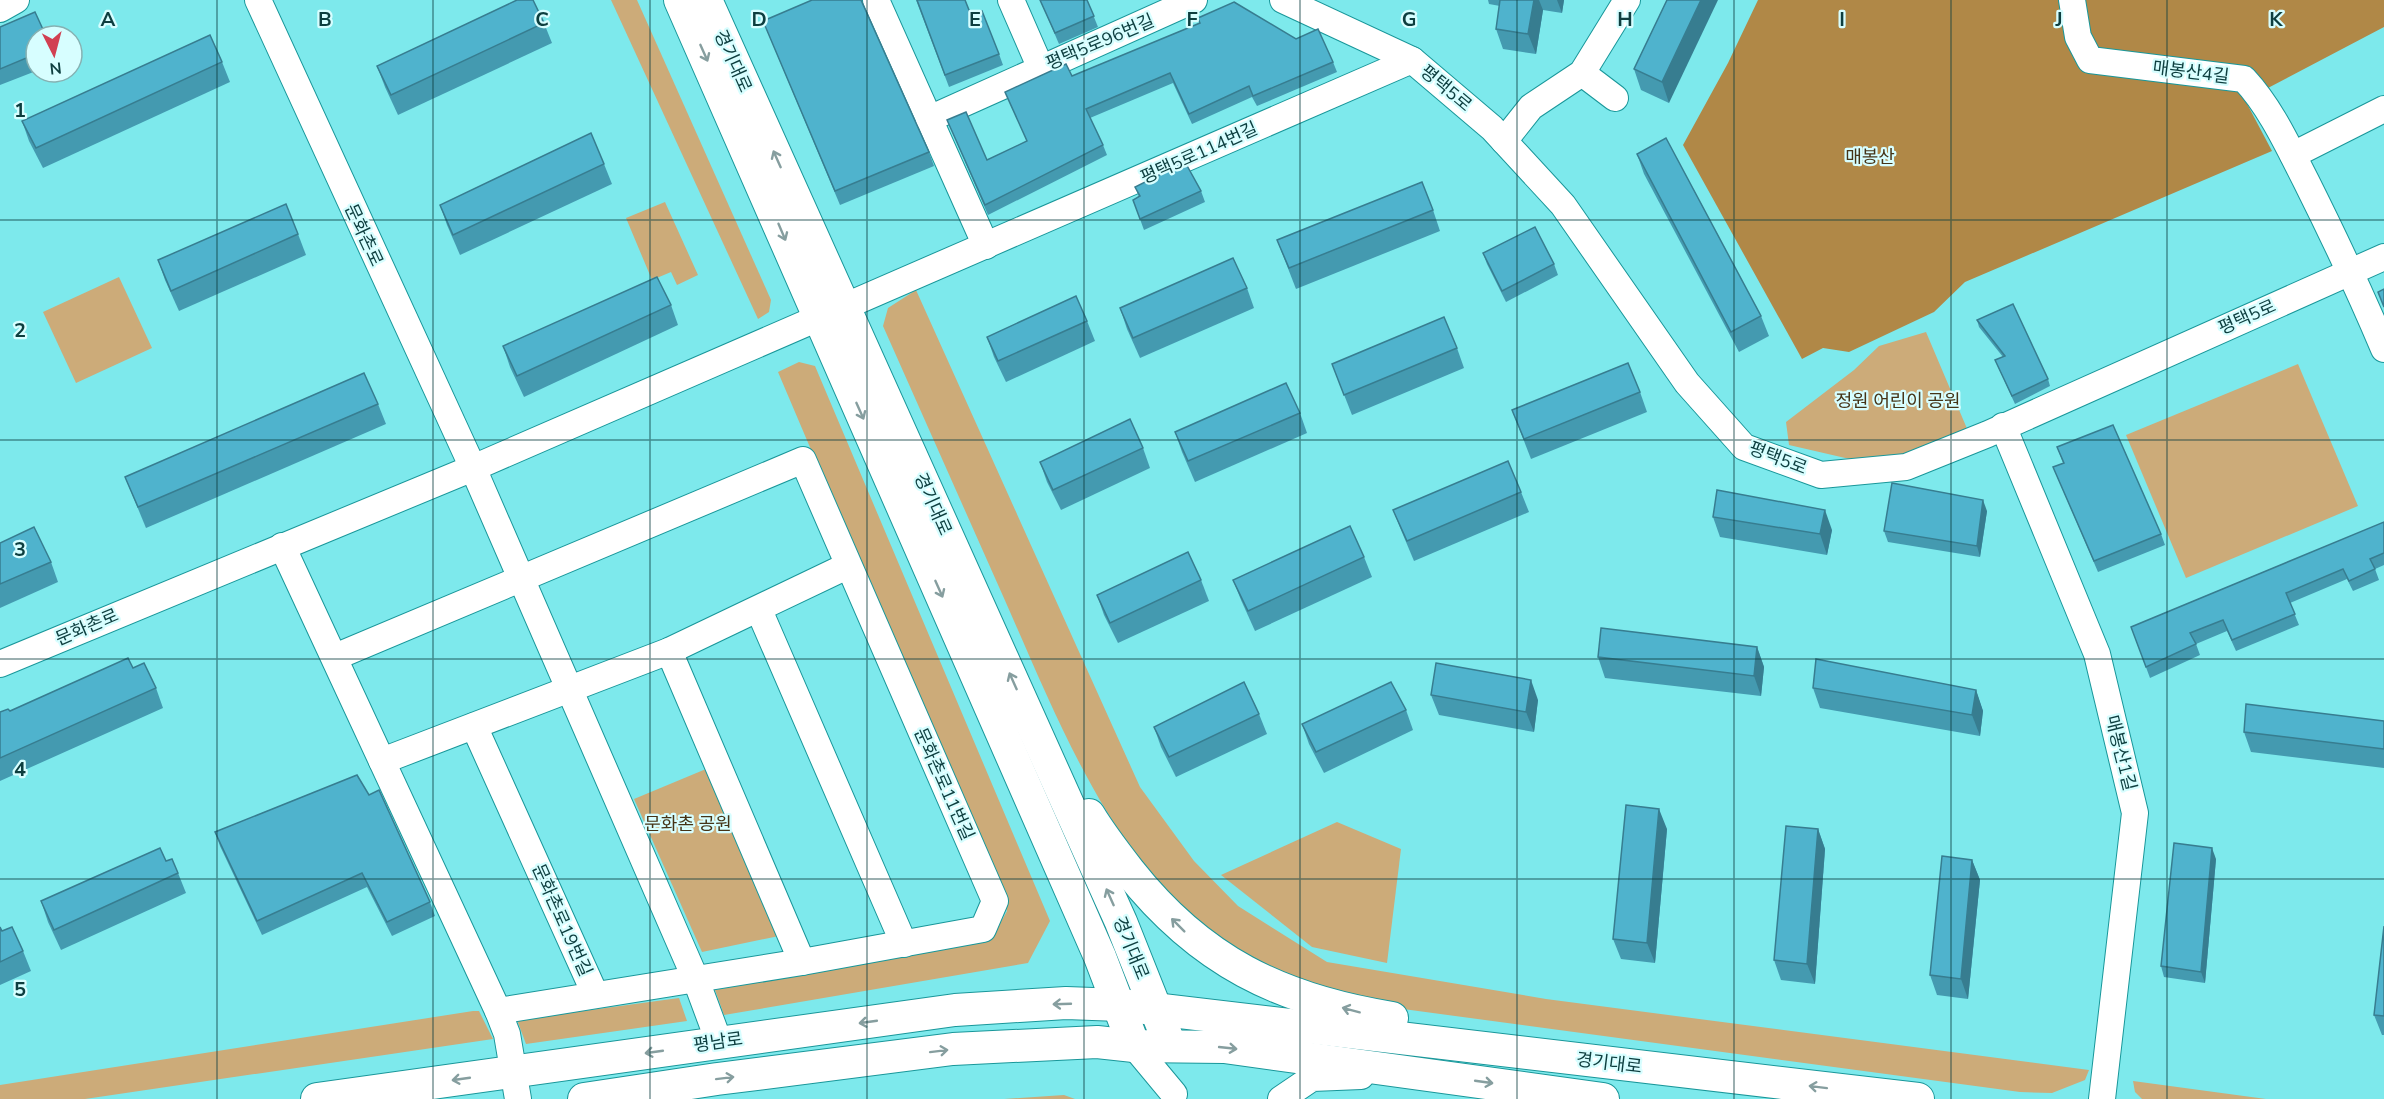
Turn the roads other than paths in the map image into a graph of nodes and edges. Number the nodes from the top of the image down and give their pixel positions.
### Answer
1 (16, 0) edge
2 (258, 0) edge
3 (680, 0) edge
4 (706, 0) edge
5 (876, 0) edge
6 (1011, 0) edge
7 (1194, 0) edge
8 (1283, 0) edge
9 (1627, 0) edge
10 (2071, 0) edge
11 (0, 9) edge
12 (1412, 60) junction
13 (1042, 71) junction
14 (1582, 74) junction
15 (1615, 98) dead end
16 (2384, 109) edge
17 (929, 119) junction
18 (1504, 141) junction
19 (2293, 155) junction
20 (986, 246) junction
21 (2384, 257) edge
22 (2351, 271) junction
23 (832, 313) junction
24 (2384, 349) edge
25 (2002, 426) junction
26 (473, 468) junction
27 (282, 546) junction
28 (847, 566) junction
29 (522, 580) junction
30 (759, 610) junction
31 (669, 651) junction
32 (336, 657) junction
33 (0, 664) edge
34 (571, 689) junction
35 (1032, 723) junction
36 (474, 726) junction
37 (382, 761) junction
38 (904, 944) junction
39 (802, 963) junction
40 (696, 980) junction
41 (595, 994) junction
42 (1120, 1005) junction
43 (1156, 1010) junction
44 (498, 1011) junction
45 (719, 1042) junction
46 (1170, 1045) junction
47 (1134, 1046) junction
48 (1487, 1048) junction
49 (1440, 1077) junction
50 (515, 1086) edge
51 (1175, 1097) edge
52 (317, 1099) edge
53 (584, 1099) edge
54 (1281, 1099) edge
55 (1603, 1099) edge
56 (1918, 1099) edge
57 (2102, 1099) edge

1 - 11 street
2 - 26 street, 문화촌로
3 -> 23 main road, 경기대로
23 -> 4 main road, 경기대로
5 - 17 street
6 - 13 street, 평택5로96번길
7 - 13 street, 평택5로96번길
8 - 12 street, 평택5로
9 - 14 street
10 - 19 street, 매봉산4길
12 - 18 street, 평택5로
12 - 20 street, 평택5로114번길
13 - 17 street
14 - 15 street
14 - 18 street
16 - 19 street
17 - 20 street
18 - 25 street, 평택5로
19 - 22 street
20 - 23 street, 평택5로114번길
21 - 22 street, 평택5로
22 - 24 street
22 - 25 street, 평택5로
23 - 26 street, 문화촌로
35 -> 23 main road, 경기대로
23 -> 42 main road, 경기대로
25 - 57 street, 매봉산1길
26 - 27 street, 문화촌로
26 - 29 street
27 - 32 street
27 - 33 street, 문화촌로
28 - 29 street, 문화촌로11번길
28 - 30 street
28 - 38 street, 문화촌로11번길
29 - 32 street
29 - 34 street
30 - 31 street
30 - 38 street
31 - 34 street
31 - 39 street
32 - 37 street
34 - 36 street
34 - 40 street
43 -> 35 main road, 경기대로
48 -> 35 main road
36 - 37 street
36 - 41 street, 문화촌로19번길
37 - 44 street
38 - 39 street, 문화촌로11번길
39 - 40 street, 문화촌로11번길
40 - 41 street, 문화촌로11번길
40 - 45 street
41 - 44 street, 문화촌로19번길
42 - 43 main road, 경기대로
42 -> 45 main road, 평남로
42 - 47 main road, 경기대로
43 - 46 main road, 경기대로
43 - 48 main road, 경기대로
44 - 50 street
45 -> 50 main road, 평남로
46 - 47 main road, 경기대로
46 -> 49 main road, 경기대로
46 - 51 street
47 - 51 street
53 -> 47 main road, 평남로
56 -> 48 main road, 경기대로
49 - 54 street
49 -> 55 main road, 경기대로
50 -> 52 main road, 평남로

